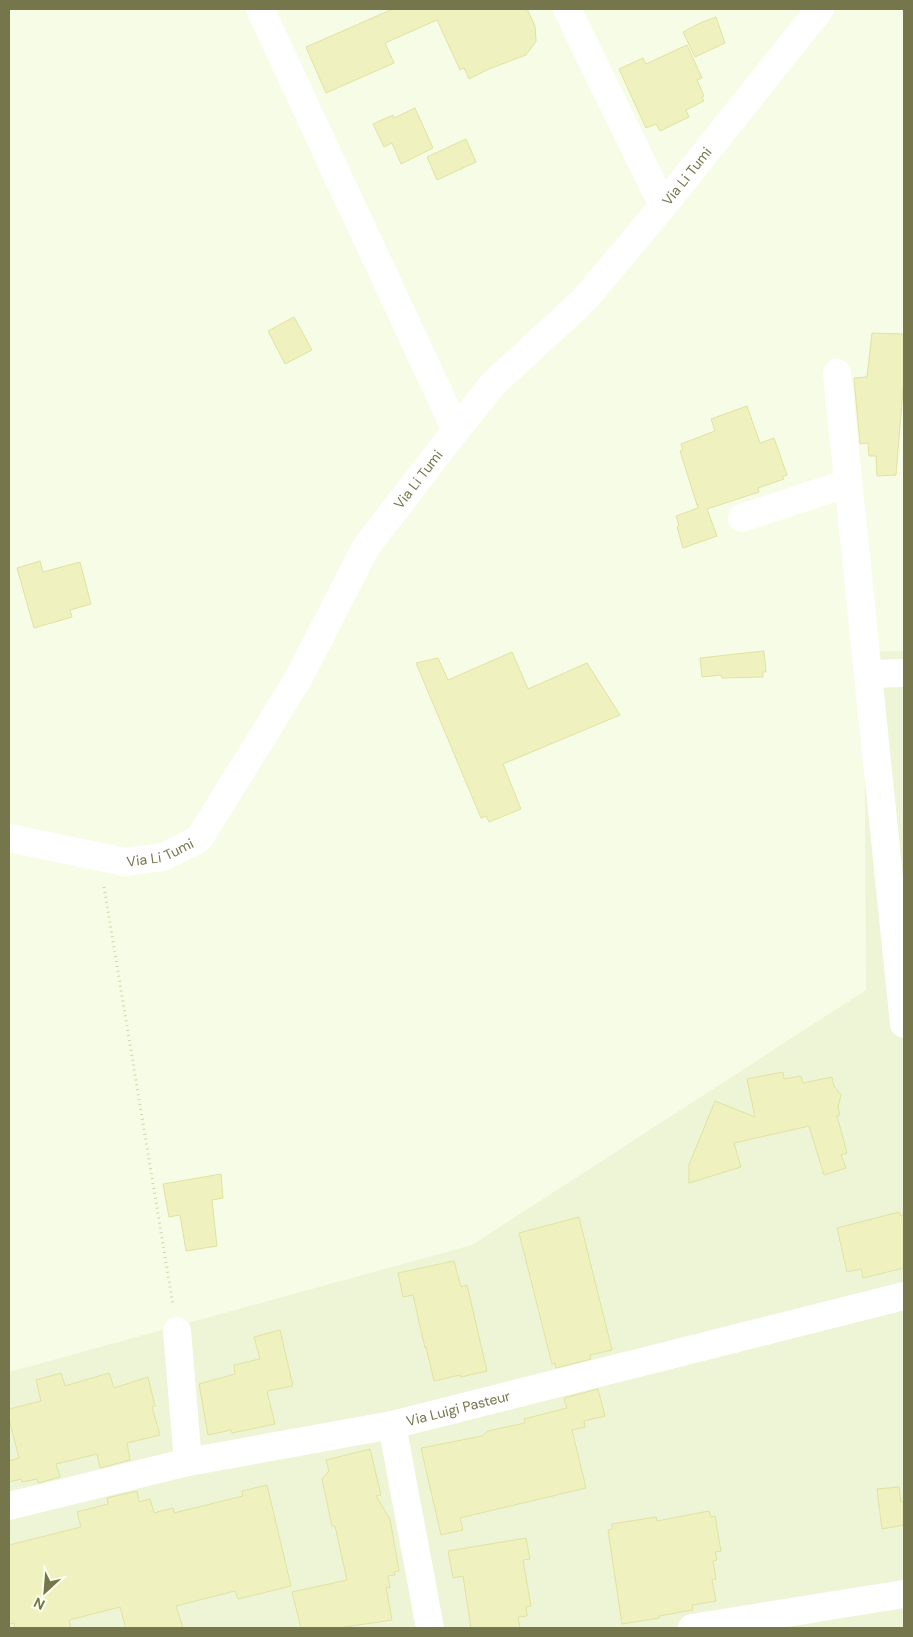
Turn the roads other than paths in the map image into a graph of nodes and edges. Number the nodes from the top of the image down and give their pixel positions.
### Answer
1 (260, 9) edge
2 (567, 9) edge
3 (820, 9) edge
4 (662, 206) junction
5 (837, 373) dead end
6 (456, 430) junction
7 (848, 483) junction
8 (742, 518) dead end
9 (904, 673) edge
10 (868, 674) junction
11 (9, 838) edge
12 (902, 975) edge
13 (904, 1024) edge
14 (904, 1296) edge
15 (177, 1331) road end
16 (392, 1425) junction
17 (188, 1462) junction
18 (9, 1506) edge
19 (904, 1594) edge
20 (430, 1628) edge
21 (692, 1628) edge

1 - 6 street
2 - 4 street
3 - 4 street, Via Li Tumi
4 - 6 street, Via Li Tumi
5 - 7 street
6 - 11 street, Via Li Tumi
7 - 8 street
7 - 10 street
9 - 10 street
10 - 12 street
12 - 13 street
14 - 16 street, Via Luigi Pasteur
15 - 17 street
16 - 17 street, Via Luigi Pasteur
16 - 20 street
17 - 18 street, Via Luigi Pasteur
19 - 21 street

